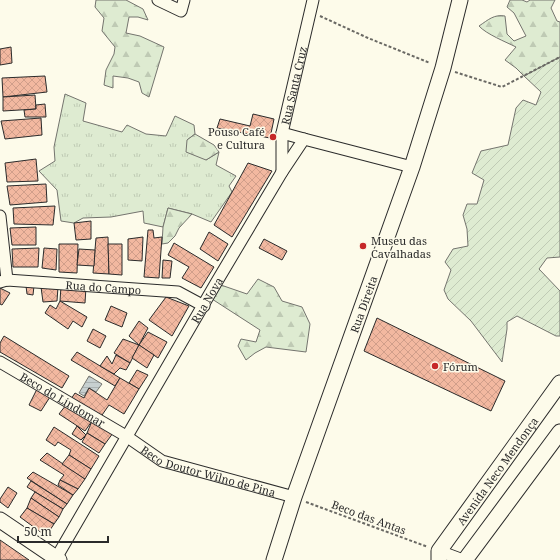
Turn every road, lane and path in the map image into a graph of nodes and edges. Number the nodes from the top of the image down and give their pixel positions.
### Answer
1 (158, 0) edge
2 (313, 0) edge
3 (460, 0) edge
4 (182, 5) edge
5 (310, 11) junction
6 (560, 57) edge
7 (443, 68) junction
8 (282, 133) junction
9 (304, 139) junction
10 (412, 167) junction
11 (282, 172) junction
12 (0, 216) edge
13 (3, 281) edge
14 (204, 306) junction
15 (0, 362) edge
16 (560, 383) edge
17 (560, 432) edge
18 (126, 436) junction
19 (294, 498) junction
20 (0, 520) edge
21 (0, 532) edge
22 (439, 555) edge
23 (53, 560) edge
24 (274, 560) edge
25 (464, 560) edge

1 - 4 street
2 - 5 street, Rua Santa Cruz
3 - 7 main road, Rua Direita
5 - 7 path
5 - 8 street, Rua Santa Cruz
6 - 7 path
7 - 10 main road, Rua Direita
8 - 9 street
8 - 11 street, Rua Santa Cruz
9 - 10 street
9 - 11 street, Rua Nova
10 - 19 main road, Rua Direita
11 - 14 street, Rua Nova
12 - 13 street
13 - 14 street, Rua do Campo
14 - 18 street, Rua Nova
15 - 18 street, Beco do Lindomar
16 - 22 main road, Avenida Neco Mendonça
17 - 25 main road
18 - 19 street, Beco Doutor Wilno de Pina
18 - 23 street, Rua Nova
19 - 22 path, Beco das Antas
19 - 24 main road, Rua Direita
20 - 23 main road
21 - 23 main road
22 - 25 street

